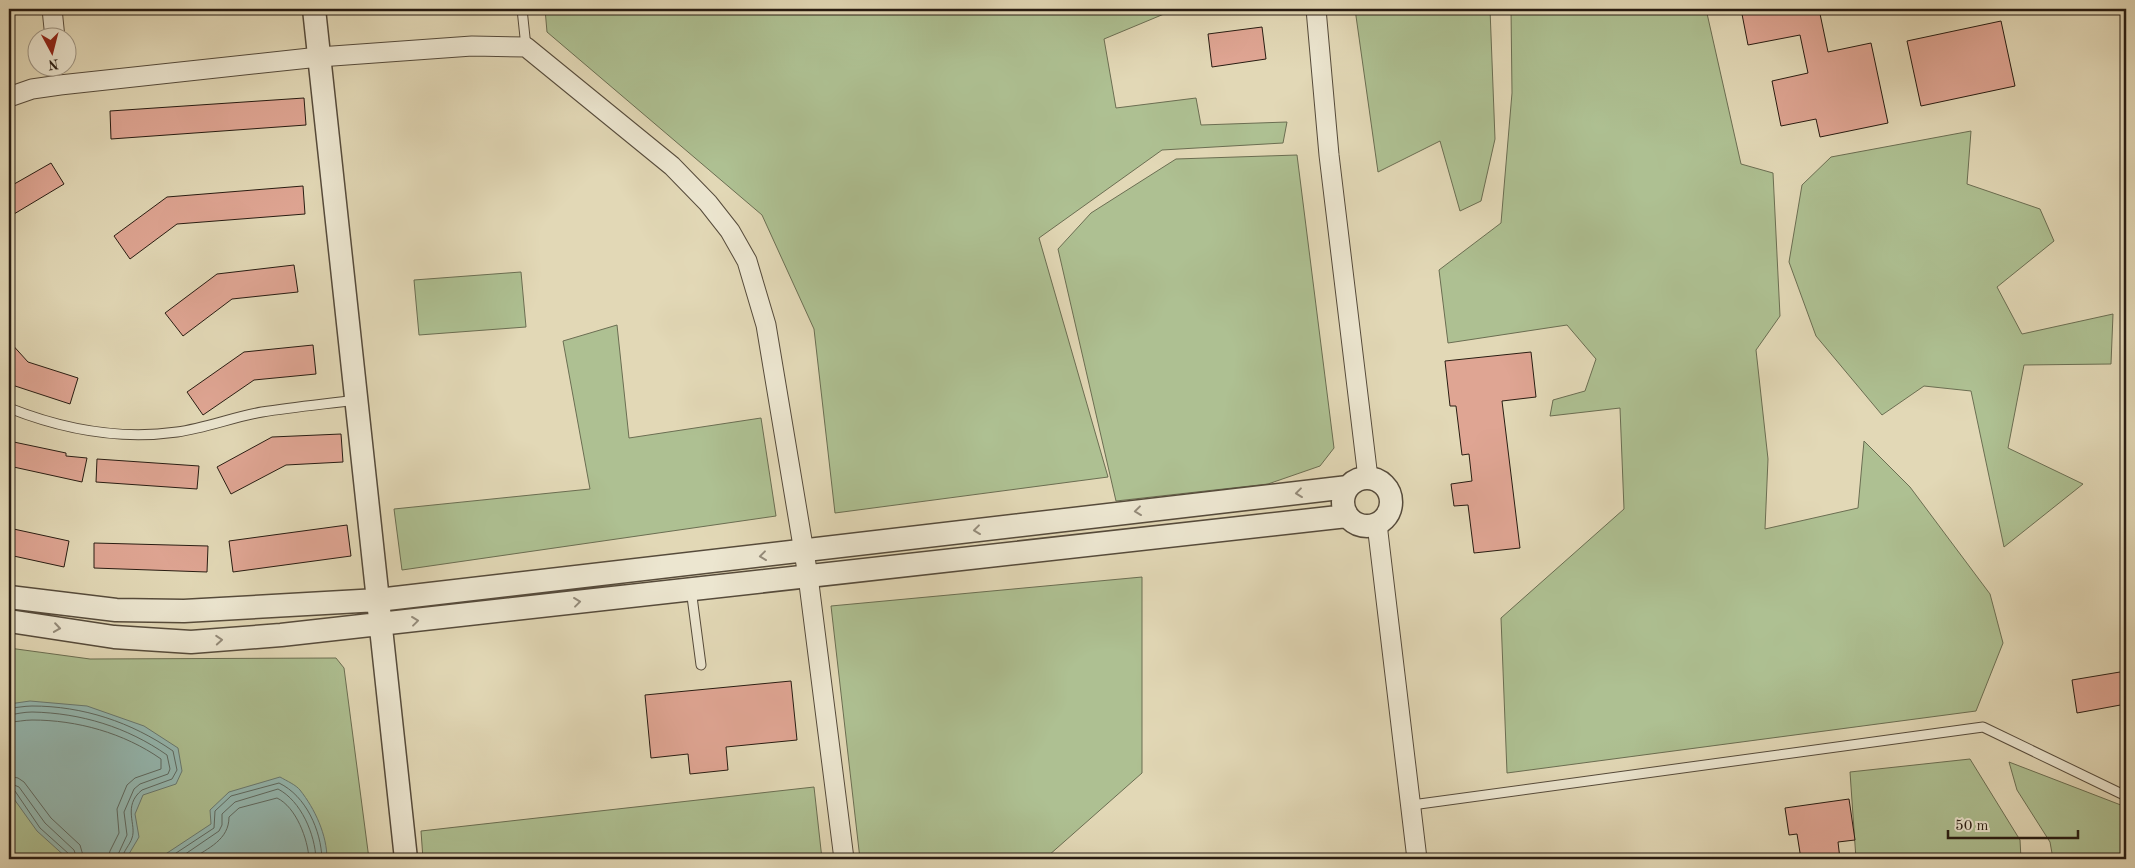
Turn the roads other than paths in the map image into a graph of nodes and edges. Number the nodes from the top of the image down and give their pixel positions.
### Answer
1 (52, 9) edge
2 (314, 9) edge
3 (522, 9) edge
4 (1316, 9) edge
5 (54, 28) edge
6 (526, 47) junction
7 (320, 57) junction
8 (78, 75) edge
9 (55, 78) edge
10 (9, 97) edge
11 (357, 400) junction
12 (9, 408) edge
13 (1368, 478) junction
14 (1348, 487) junction
15 (1347, 516) junction
16 (1377, 524) junction
17 (804, 551) junction
18 (808, 576) junction
19 (691, 589) junction
20 (9, 596) edge
21 (378, 600) junction
22 (9, 621) edge
23 (381, 625) junction
24 (701, 665) dead end
25 (2126, 796) edge
26 (1412, 805) junction
27 (406, 859) edge
28 (844, 859) edge
29 (1417, 859) edge

1 - 5 street
2 - 7 street
3 - 6 lane
4 - 13 street
6 - 7 street
6 - 17 street
7 - 8 street
7 - 11 street
9 - 10 street
11 - 12 lane
11 - 21 street
13 - 14 street
13 - 16 street
14 - 15 street
14 -> 17 street
15 - 16 street
15 - 18 street
16 - 26 street
17 - 18 street
17 -> 21 street
18 - 19 street
18 - 28 street
23 -> 19 street
19 - 24 lane
20 - 21 street
21 - 23 street
22 -> 23 street
23 - 27 street
25 - 26 lane
26 - 29 street

